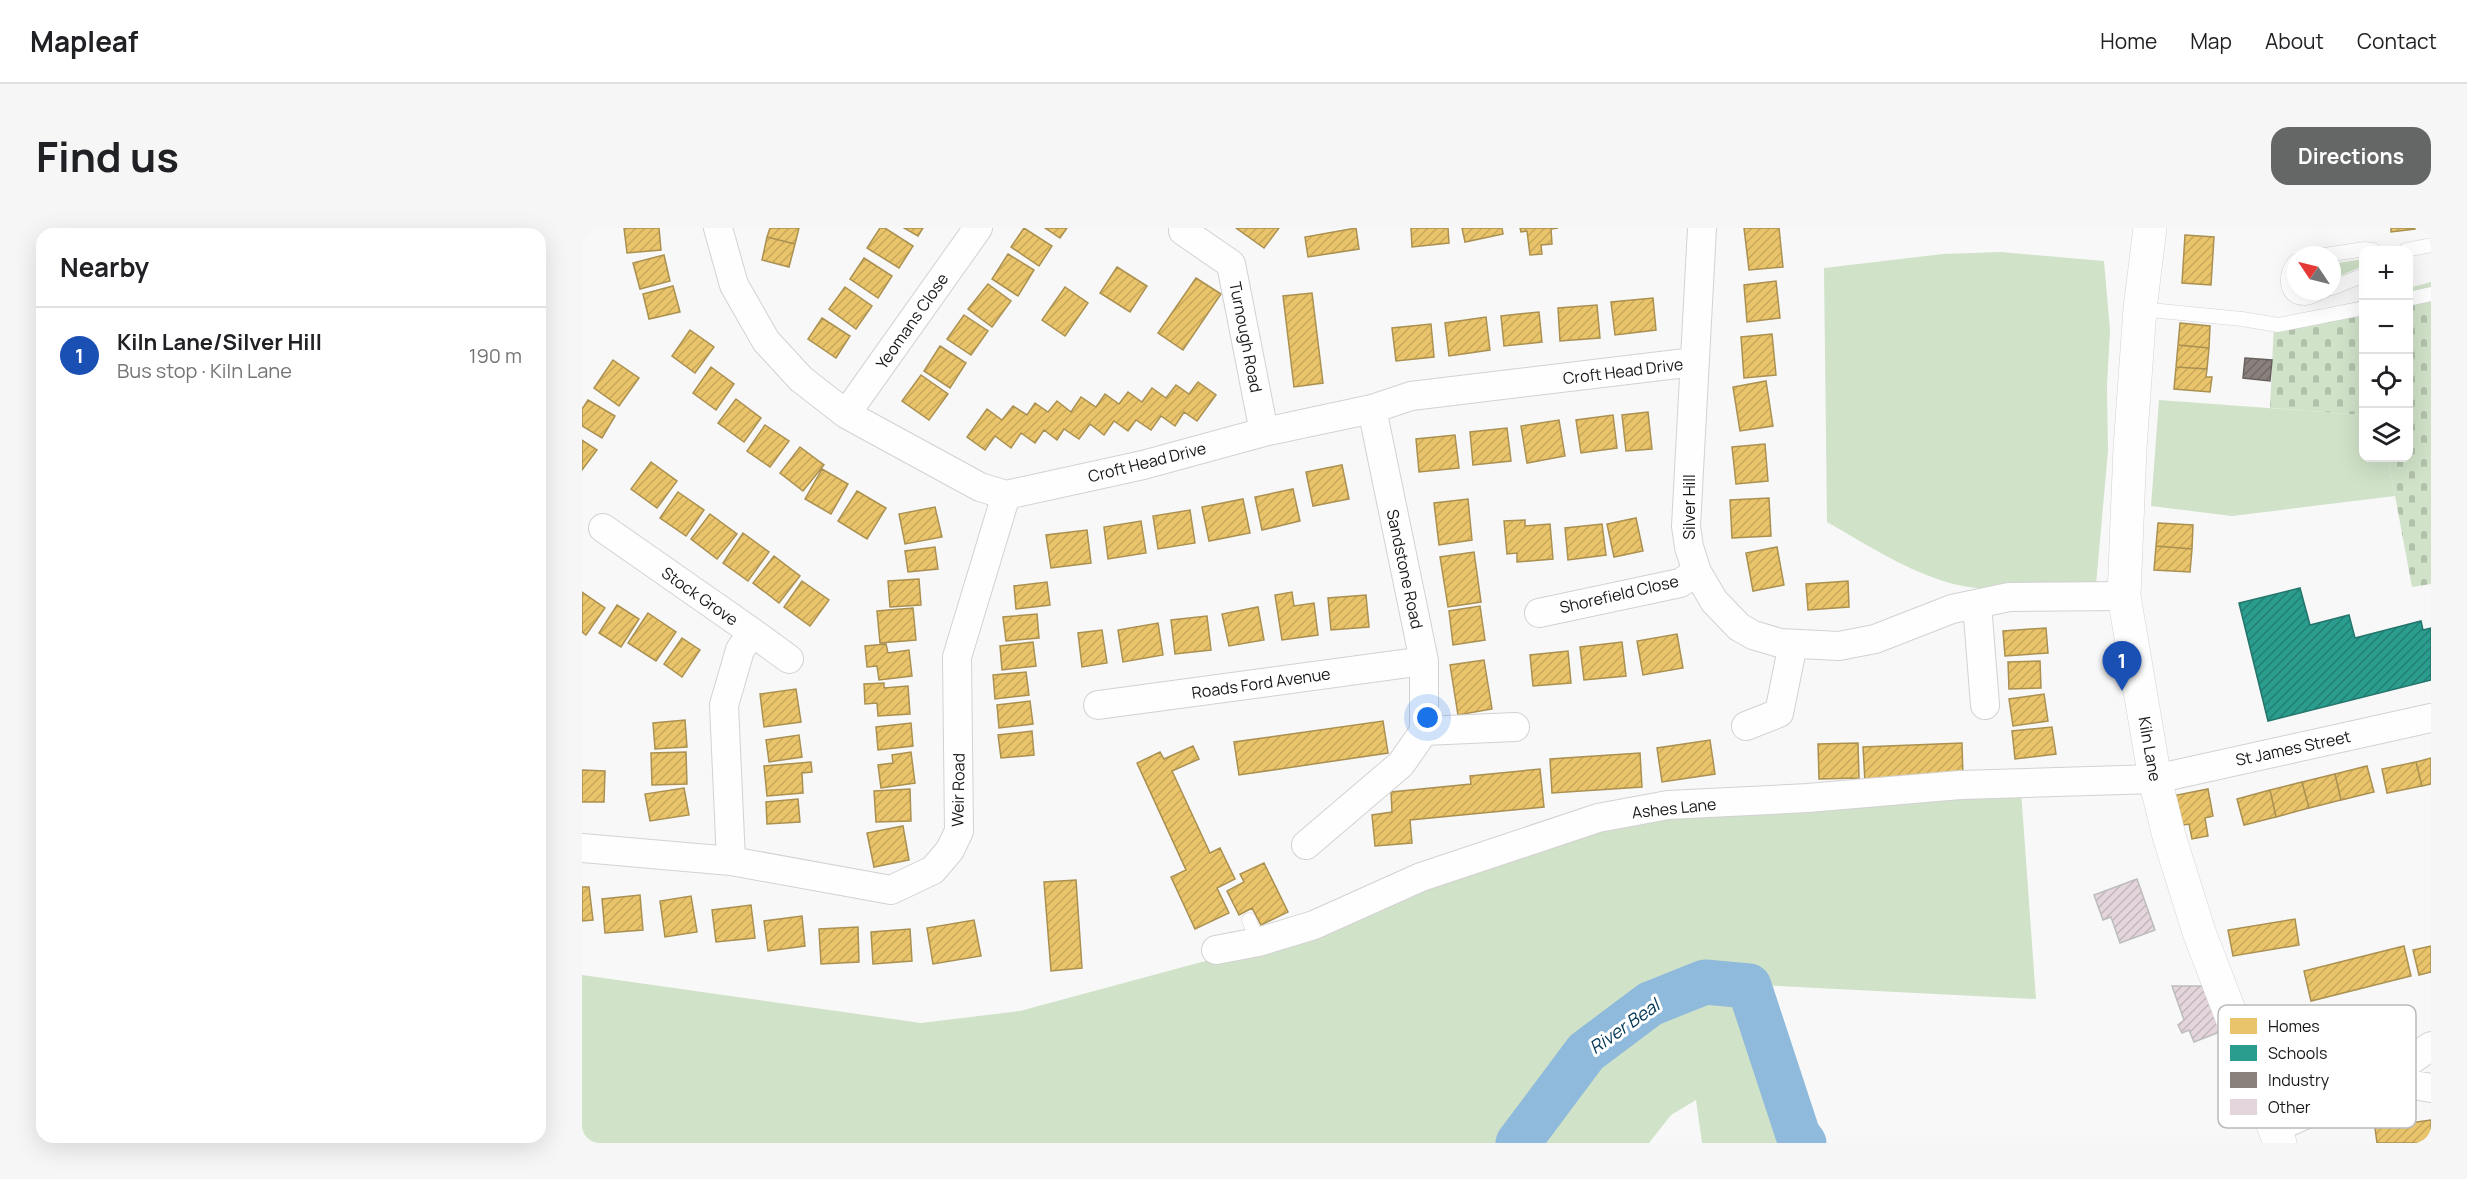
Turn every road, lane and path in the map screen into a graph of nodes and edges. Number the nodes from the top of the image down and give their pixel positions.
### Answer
1 (718, 228) edge
2 (978, 228) edge
3 (1702, 228) edge
4 (2150, 228) edge
5 (1183, 231) dead end
6 (2431, 245) edge
7 (2413, 249) edge
8 (2359, 250) edge
9 (2341, 253) edge
10 (2359, 276) edge
11 (2341, 284) edge
12 (2431, 294) edge
13 (2413, 298) edge
14 (2140, 309) junction
15 (2359, 309) edge
16 (1694, 362) junction
17 (1372, 409) junction
18 (846, 414) junction
19 (1264, 432) junction
20 (1005, 495) junction
21 (603, 528) dead end
22 (1697, 572) junction
23 (2124, 596) junction
24 (1977, 604) junction
25 (1539, 613) dead end
26 (752, 632) junction
27 (1793, 644) junction
28 (789, 658) dead end
29 (1424, 661) junction
30 (1098, 705) dead end
31 (1985, 705) dead end
32 (2431, 718) edge
33 (1746, 726) dead end
34 (1515, 727) dead end
35 (1424, 730) junction
36 (2155, 778) junction
37 (1306, 845) dead end
38 (582, 848) edge
39 (731, 861) junction
40 (1216, 950) dead end
41 (2227, 1005) edge
42 (2431, 1046) edge
43 (2416, 1057) edge
44 (2416, 1086) edge
45 (2431, 1088) edge
46 (2292, 1128) edge
47 (2277, 1136) edge

1 - 18 street
2 - 18 street, Yeomans Close
3 - 16 street, Silver Hill
4 - 14 main road, Kiln Lane
5 - 19 street, Turnough Road
6 - 7 lane
8 - 9 lane
10 - 11 lane
12 - 13 lane
14 - 15 lane
14 - 23 main road, Kiln Lane
16 - 17 street, Croft Head Drive
16 - 22 street, Silver Hill
17 - 19 street, Croft Head Drive
17 - 29 street, Sandstone Road
18 - 20 street
19 - 20 street, Croft Head Drive
20 - 39 street, Weir Road
21 - 26 street, Stock Grove
22 - 25 street, Shorefield Close
22 - 27 street, Silver Hill
23 - 24 street, Silver Hill
23 - 36 main road, Kiln Lane
24 - 27 street, Silver Hill
24 - 31 street
26 - 28 street
26 - 39 street, Stock Grove
27 - 33 street
29 - 30 street, Roads Ford Avenue
29 - 35 street, Sandstone Road
32 - 36 street, St James Street
34 - 35 street
35 - 37 street
36 - 40 street, Ashes Lane
36 - 41 main road, Kiln Lane
38 - 39 street, Weir Road
42 - 43 street
44 - 45 street
46 - 47 street

